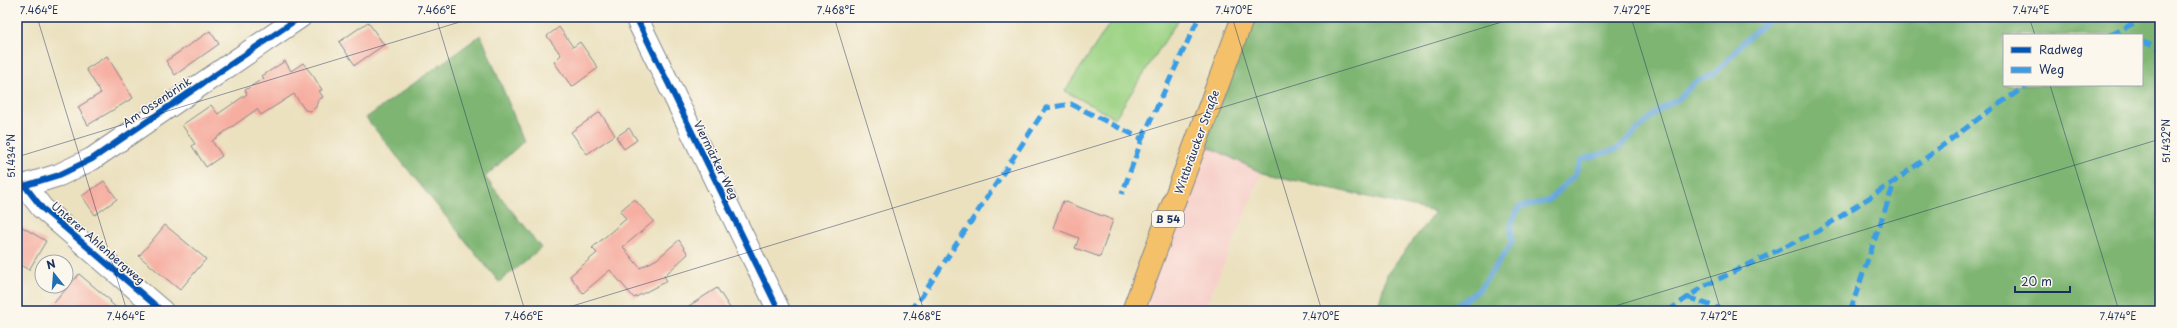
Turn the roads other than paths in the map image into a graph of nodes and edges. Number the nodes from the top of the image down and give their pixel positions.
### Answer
1 (300, 17) edge
2 (636, 17) edge
3 (1243, 17) edge
4 (21, 187) edge
5 (162, 311) edge
6 (779, 311) edge
7 (1133, 311) edge

1 - 4 street, Am Ossenbrink
2 - 6 street, Viermärker Weg
3 - 7 main road, Wittbräucker Straße / B 54
4 - 5 street, Unterer Ahlenbergweg

